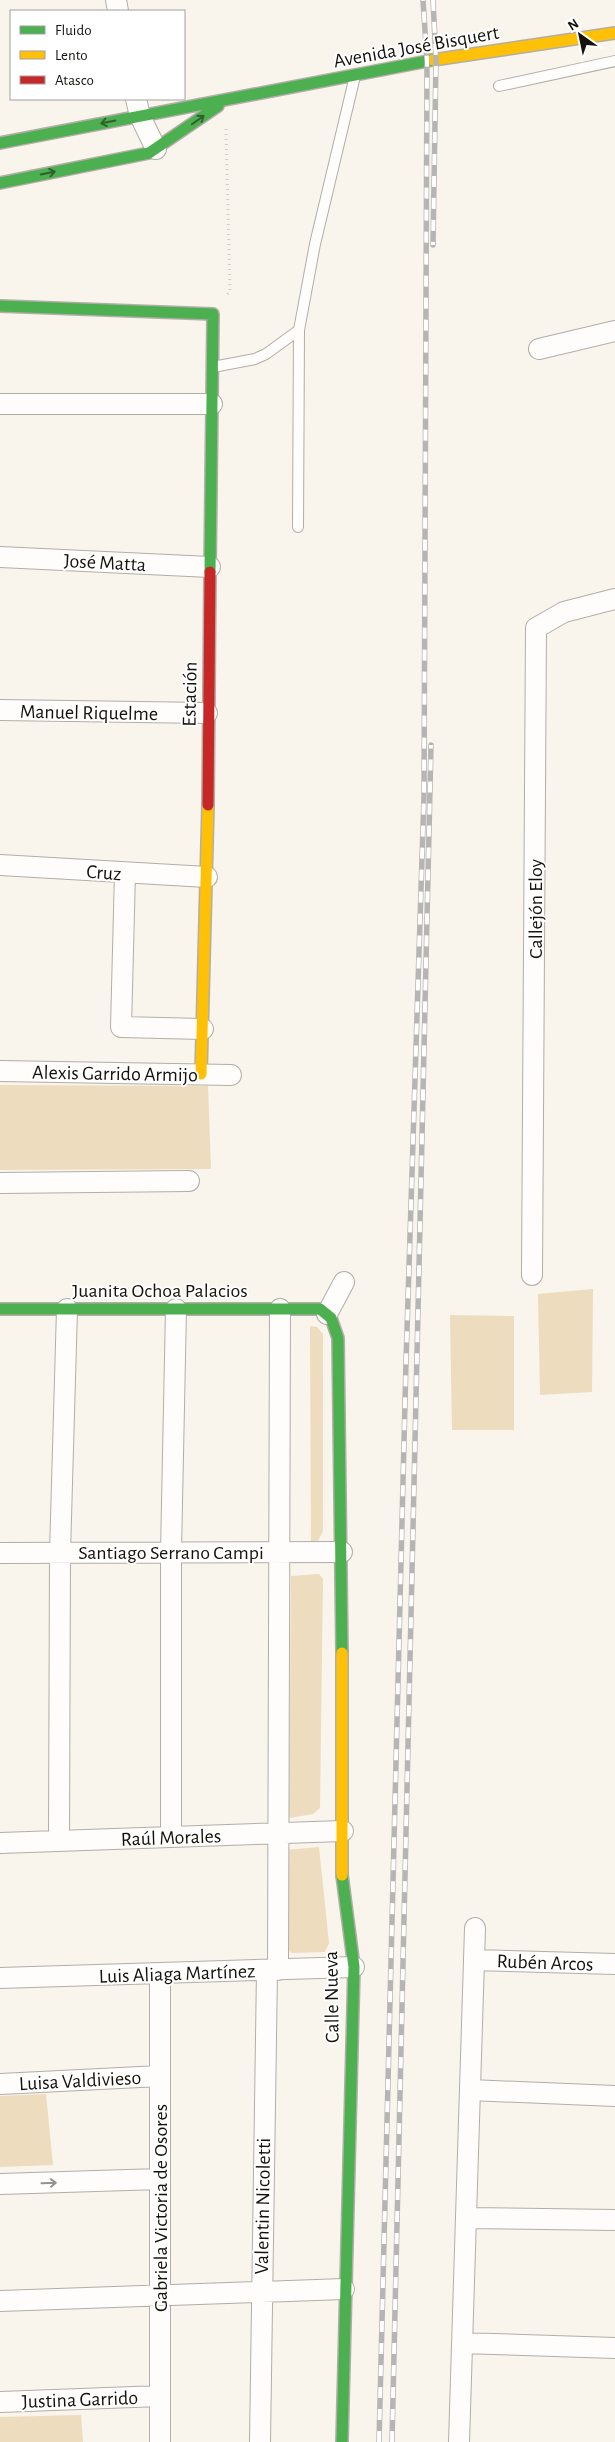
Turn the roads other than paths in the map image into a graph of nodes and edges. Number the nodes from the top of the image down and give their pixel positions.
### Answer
1 (615, 33) edge
2 (615, 61) edge
3 (355, 75) junction
4 (499, 86) dead end
5 (225, 101) junction
6 (138, 107) edge
7 (0, 143) edge
8 (156, 148) junction
9 (0, 183) edge
10 (0, 306) edge
11 (299, 330) junction
12 (615, 332) edge
13 (539, 349) dead end
14 (212, 367) junction
15 (0, 404) edge
16 (212, 404) junction
17 (298, 527) dead end
18 (0, 557) edge
19 (210, 567) junction
20 (615, 599) edge
21 (0, 710) edge
22 (207, 713) junction
23 (0, 865) edge
24 (125, 873) junction
25 (207, 877) junction
26 (203, 1029) junction
27 (0, 1071) edge
28 (201, 1074) junction
29 (230, 1074) dead end
30 (189, 1181) dead end
31 (0, 1183) edge
32 (532, 1275) dead end
33 (344, 1282) dead end
34 (0, 1309) edge
35 (66, 1309) junction
36 (176, 1309) junction
37 (280, 1309) junction
38 (323, 1312) junction
39 (171, 1552) junction
40 (280, 1552) junction
41 (342, 1552) junction
42 (0, 1553) edge
43 (60, 1553) junction
44 (343, 1831) junction
45 (279, 1833) junction
46 (171, 1837) junction
47 (59, 1840) junction
48 (0, 1842) edge
49 (475, 1928) dead end
50 (475, 1960) junction
51 (615, 1964) edge
52 (354, 1968) junction
53 (273, 1970) junction
54 (160, 1973) junction
55 (0, 1978) edge
56 (160, 2076) junction
57 (0, 2084) edge
58 (470, 2090) junction
59 (615, 2096) edge
60 (160, 2179) junction
61 (0, 2184) edge
62 (466, 2218) junction
63 (615, 2220) edge
64 (344, 2289) junction
65 (261, 2292) junction
66 (161, 2294) junction
67 (0, 2301) edge
68 (462, 2343) junction
69 (615, 2348) edge
70 (160, 2396) junction
71 (0, 2402) edge
72 (160, 2442) edge
73 (260, 2442) edge
74 (342, 2442) edge
75 (459, 2442) edge

1 - 3 street, Avenida José Bisquert
2 - 4 lane
3 - 5 street, Avenida José Bisquert
3 - 11 lane
5 - 6 street, Avenida José Bisquert
8 -> 5 street, Avenida José Bisquert
6 -> 7 street, Avenida José Bisquert
6 - 8 street
9 -> 8 street, Avenida José Bisquert
10 - 14 street, Estación
11 - 14 lane
11 - 17 lane
12 - 13 street
14 - 16 street, Estación
15 - 16 street
16 - 19 street, Estación
18 - 19 street, José Matta
19 - 22 street, Estación
20 - 32 street, Callejón Eloy
21 - 22 street, Manuel Riquelme
22 - 25 street, Estación
23 - 24 street, Cruz
24 - 25 street, Cruz
24 - 26 street
25 - 26 street, Estación
26 - 28 street, Estación
27 - 28 street, Alexis Garrido Armijo
28 - 29 street, Alexis Garrido Armijo
30 - 31 street
33 - 38 street
34 - 35 street, Juanita Ochoa Palacios
35 - 36 street, Juanita Ochoa Palacios
35 - 43 street
36 - 37 street, Juanita Ochoa Palacios
36 - 39 street
37 - 38 street, Juanita Ochoa Palacios
37 - 40 street, Valentin Nicoletti
38 - 41 street, Calle Nueva
39 - 40 street, Santiago Serrano Campi
39 - 43 street, Santiago Serrano Campi
39 - 46 street
40 - 41 street, Santiago Serrano Campi
40 - 45 street, Valentin Nicoletti
41 - 44 street, Calle Nueva
42 - 43 street, Santiago Serrano Campi
43 - 47 street
44 - 45 street, Raúl Morales
44 - 52 street, Calle Nueva
45 - 46 street, Raúl Morales
45 - 53 street, Valentin Nicoletti
46 - 47 street, Raúl Morales
47 - 48 street, Raúl Morales
49 - 50 street
50 - 51 street, Rubén Arcos
50 - 58 street
52 - 53 street, Luis Aliaga Martínez
52 - 64 street, Calle Nueva
53 - 54 street, Luis Aliaga Martínez
53 - 65 street, Valentin Nicoletti
54 - 55 street, Luis Aliaga Martínez
54 - 56 street, Gabriela Victoria de Osores
56 - 57 street, Luisa Valdivieso
56 - 60 street, Gabriela Victoria de Osores
58 - 59 street
58 - 62 street
61 -> 60 street
60 - 66 street, Gabriela Victoria de Osores
62 - 63 street
62 - 68 street
64 - 65 street
64 - 74 street, Calle Nueva
65 - 66 street
65 - 73 street, Valentin Nicoletti
66 - 67 street
66 - 70 street, Gabriela Victoria de Osores
68 - 69 street
68 - 75 street
70 - 71 street, Justina Garrido
70 - 72 street, Gabriela Victoria de Osores

